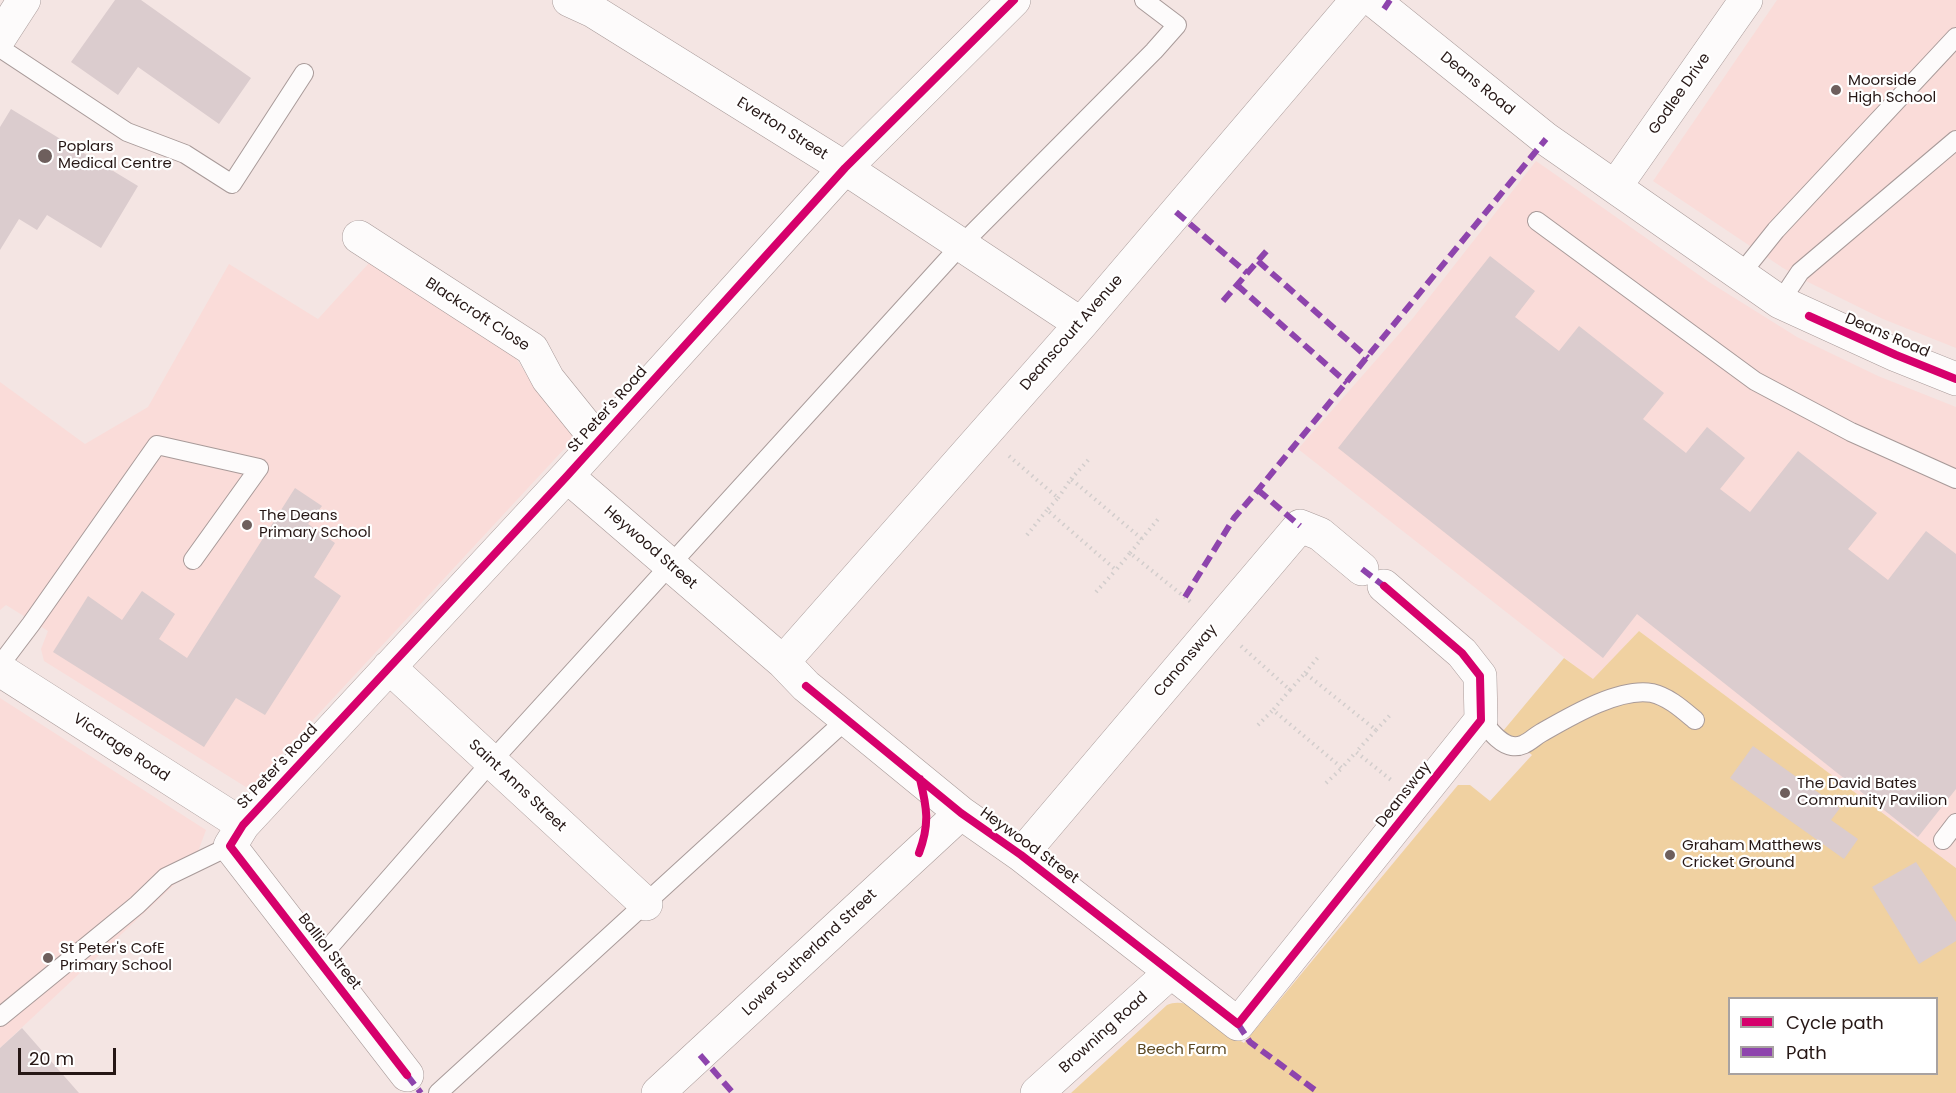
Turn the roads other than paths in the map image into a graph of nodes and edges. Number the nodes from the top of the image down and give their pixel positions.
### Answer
1 (24, 0) edge
2 (1014, 0) edge
3 (1144, 0) edge
4 (1746, 0) edge
5 (1376, 2) edge
6 (586, 4) edge
7 (0, 37) edge
8 (1956, 37) edge
9 (0, 48) edge
10 (304, 73) dead end
11 (1956, 140) edge
12 (845, 168) junction
13 (1615, 188) junction
14 (1537, 221) dead end
15 (359, 237) dead end
16 (961, 245) junction
17 (1740, 275) junction
18 (1780, 302) junction
19 (1081, 324) junction
20 (1956, 378) edge
21 (598, 441) junction
22 (567, 476) junction
23 (1956, 479) edge
24 (193, 560) dead end
25 (669, 564) junction
26 (783, 662) junction
27 (0, 665) edge
28 (389, 667) junction
29 (0, 670) edge
30 (847, 719) junction
31 (1481, 720) junction
32 (1695, 720) dead end
33 (491, 762) junction
34 (961, 813) junction
35 (1956, 823) edge
36 (236, 836) junction
37 (1943, 840) dead end
38 (1021, 855) junction
39 (646, 904) junction
40 (318, 960) junction
41 (1170, 972) junction
42 (0, 1017) edge
43 (1239, 1024) joint
44 (407, 1075) dead end
45 (438, 1093) edge
46 (658, 1093) edge
47 (1037, 1093) edge

1 - 7 street
2 - 12 street, St Peter's Road
3 - 16 lane
4 - 13 street, Godlee Drive
5 - 13 street, Deans Road
5 - 19 street, Deanscourt Avenue
6 - 12 street, Everton Street
8 - 17 lane
9 - 10 lane
11 - 18 lane
12 - 16 street, Everton Street
12 - 21 street, St Peter's Road
13 - 17 street, Deans Road
14 - 23 lane
15 - 21 street, Blackcroft Close
16 - 19 street, Everton Street
16 - 25 lane
17 - 18 street, Deans Road
18 - 20 street, Deans Road
19 - 26 street, Deanscourt Avenue
21 - 22 street, St Peter's Road
22 - 25 street, Heywood Street
22 - 28 street, St Peter's Road
24 - 27 lane
25 - 26 street, Heywood Street
25 - 33 lane
26 - 30 street, Heywood Street
28 - 33 street, Saint Anns Street
28 - 36 street, St Peter's Road
29 - 36 street, Vicarage Road
30 - 34 street, Heywood Street
30 - 39 lane
31 - 32 lane
31 - 38 street, Canonsway
31 - 43 street, Deansway
33 - 39 street, Saint Anns Street
33 - 40 lane
34 - 38 street, Heywood Street
34 - 46 street, Lower Sutherland Street
35 - 37 lane
36 - 40 street, Balliol Street
36 - 42 lane
38 - 41 street, Heywood Street
39 - 45 lane
40 - 44 street, Balliol Street
41 - 43 street, Heywood Street
41 - 47 street, Browning Road

